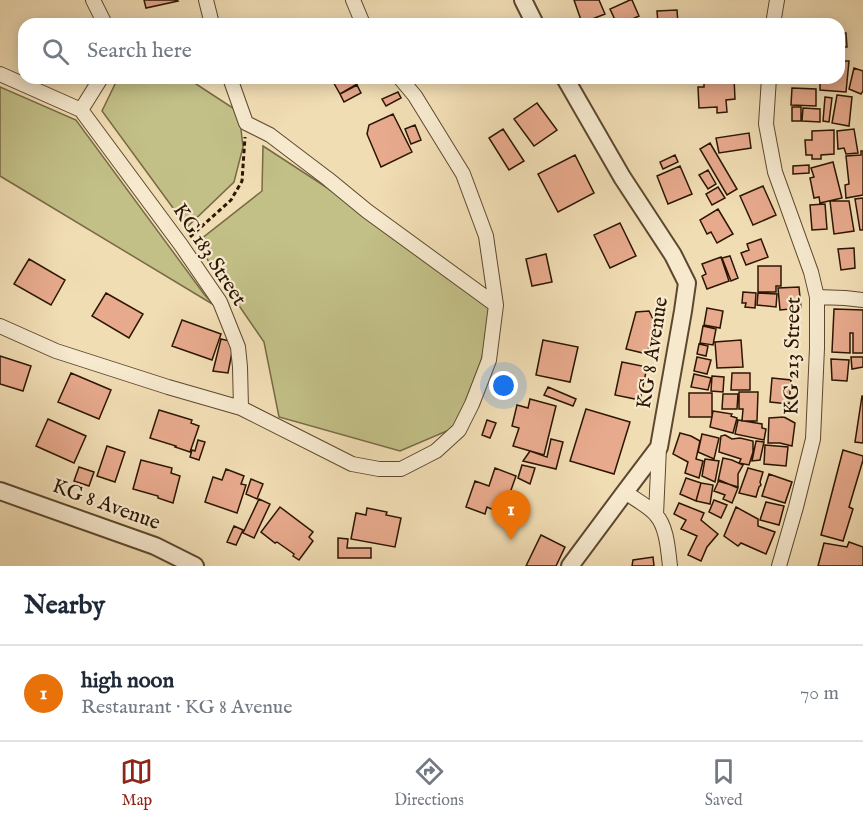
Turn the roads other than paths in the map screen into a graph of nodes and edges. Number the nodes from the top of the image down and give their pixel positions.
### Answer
1 (93, 0) edge
2 (206, 0) edge
3 (353, 0) edge
4 (522, 0) edge
5 (777, 0) edge
6 (102, 18) edge
7 (210, 18) edge
8 (360, 18) edge
9 (532, 18) edge
10 (774, 18) edge
11 (0, 74) edge
12 (18, 82) edge
13 (22, 84) edge
14 (97, 84) edge
15 (232, 84) edge
16 (405, 84) edge
17 (568, 84) edge
18 (769, 84) edge
19 (81, 110) junction
20 (817, 297) junction
21 (863, 300) edge
22 (496, 305) junction
23 (0, 326) edge
24 (241, 408) junction
25 (659, 447) junction
26 (0, 491) edge
27 (624, 492) junction
28 (656, 515) junction
29 (195, 566) edge
30 (570, 566) edge
31 (670, 566) edge
32 (779, 566) edge

1 - 6 street
2 - 7 street
3 - 8 street
4 - 9 street
5 - 10 street
11 - 12 street
13 - 19 street
14 - 19 street
15 - 22 street
16 - 22 street
17 - 25 street, KG 8 Avenue
18 - 20 street, KG 213 Street
19 - 24 street, KG 183 Street
20 - 21 street
20 - 32 street, KG 213 Street
22 - 24 street
23 - 24 street
25 - 27 street, KG 8 Avenue
25 - 28 street
26 - 29 street, KG 8 Avenue
27 - 28 street
27 - 30 street, KG 8 Avenue
28 - 31 street

